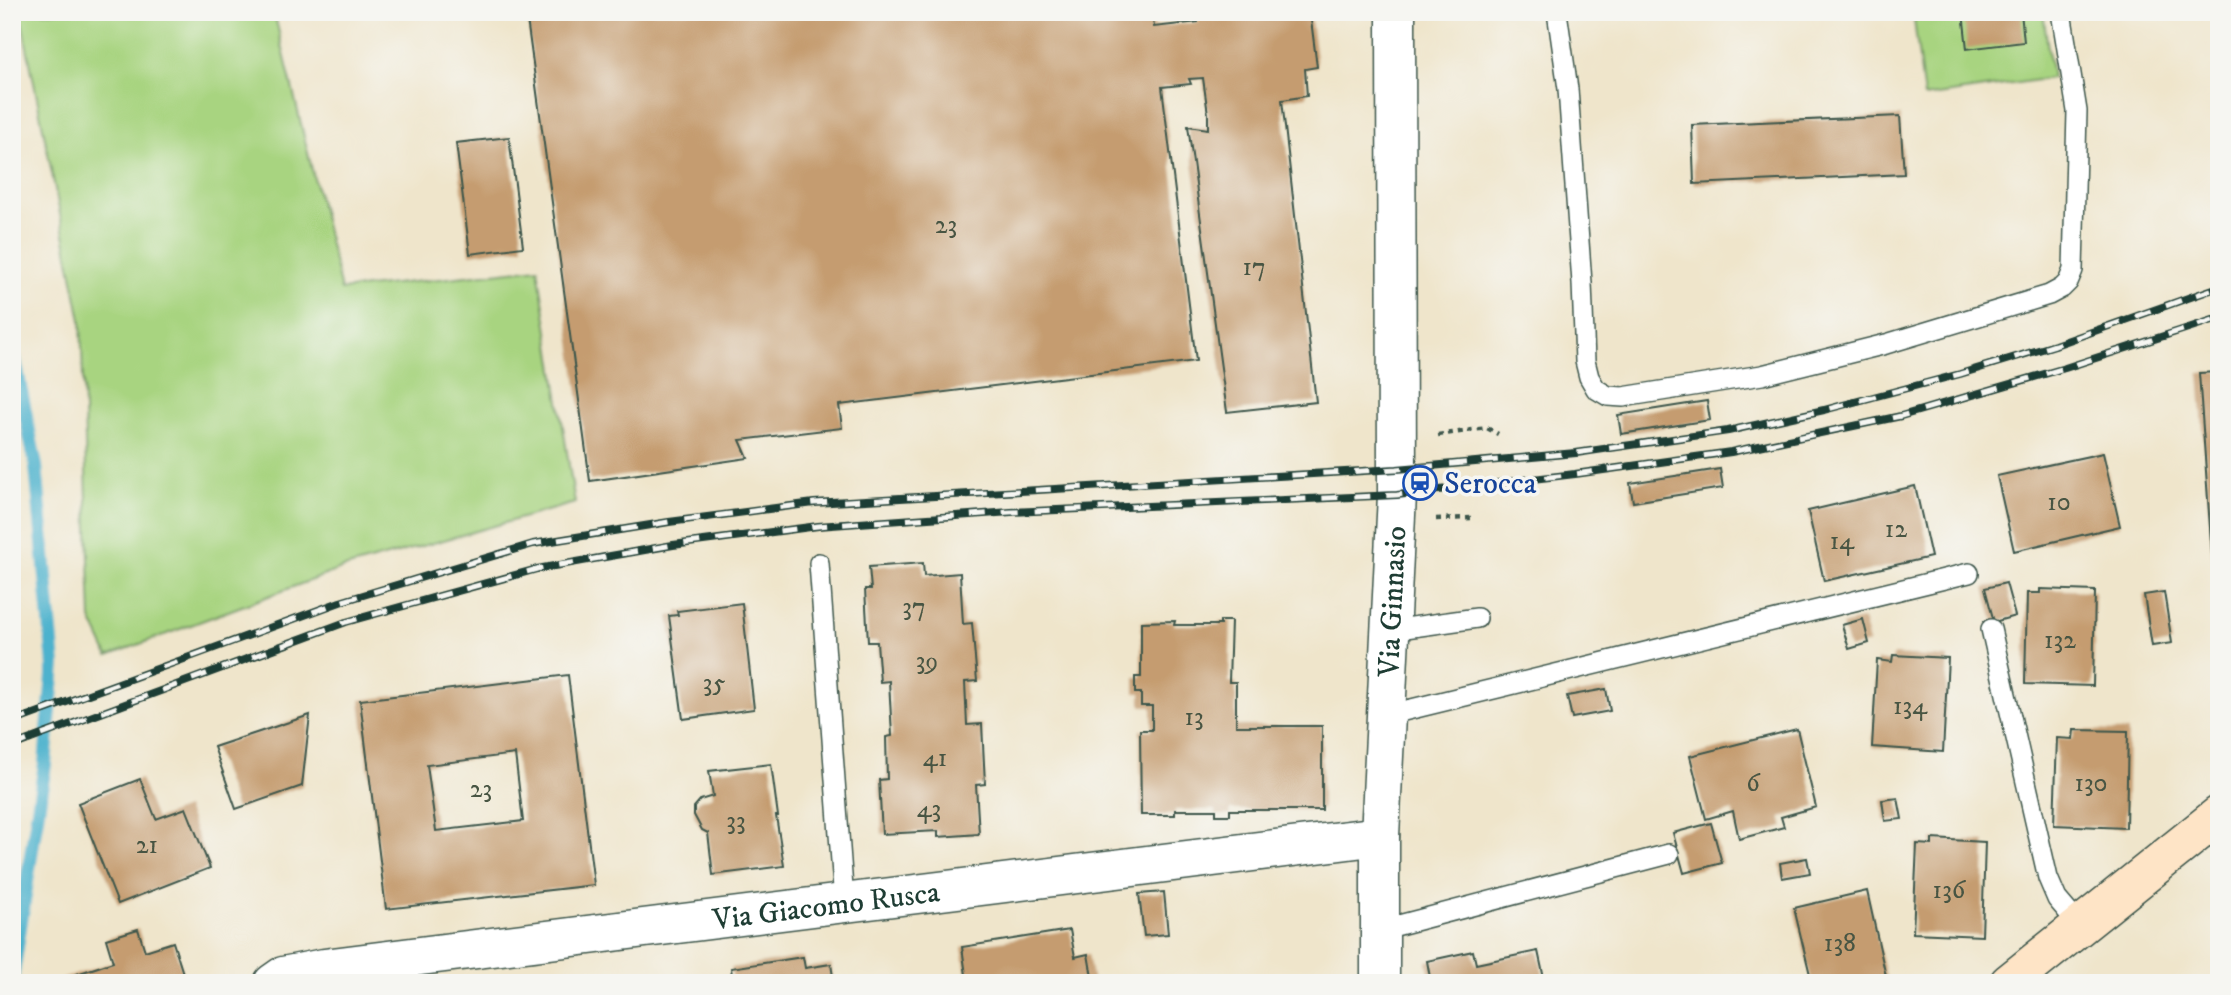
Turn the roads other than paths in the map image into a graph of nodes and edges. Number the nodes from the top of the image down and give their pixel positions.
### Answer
1 (1396, 12) edge
2 (1557, 12) edge
3 (2061, 12) edge
4 (819, 563) dead end
5 (1969, 573) dead end
6 (1477, 618) dead end
7 (1991, 629) dead end
8 (1391, 630) junction
9 (1387, 715) junction
10 (2219, 815) edge
11 (1380, 836) junction
12 (1669, 854) dead end
13 (844, 902) junction
14 (2080, 926) junction
15 (1380, 930) junction
16 (273, 983) edge
17 (1380, 983) edge
18 (2009, 983) edge

1 - 8 street, Via Ginnasio
2 - 3 lane
4 - 13 lane
5 - 9 lane
6 - 8 lane
7 - 14 lane
8 - 9 street, Via Ginnasio
9 - 11 street, Via Ginnasio
10 - 14 main road
11 - 13 street, Via Giacomo Rusca
11 - 15 street, Via Ginnasio
12 - 15 lane
13 - 16 street, Via Giacomo Rusca
14 - 18 main road
15 - 17 street, Via Ginnasio

